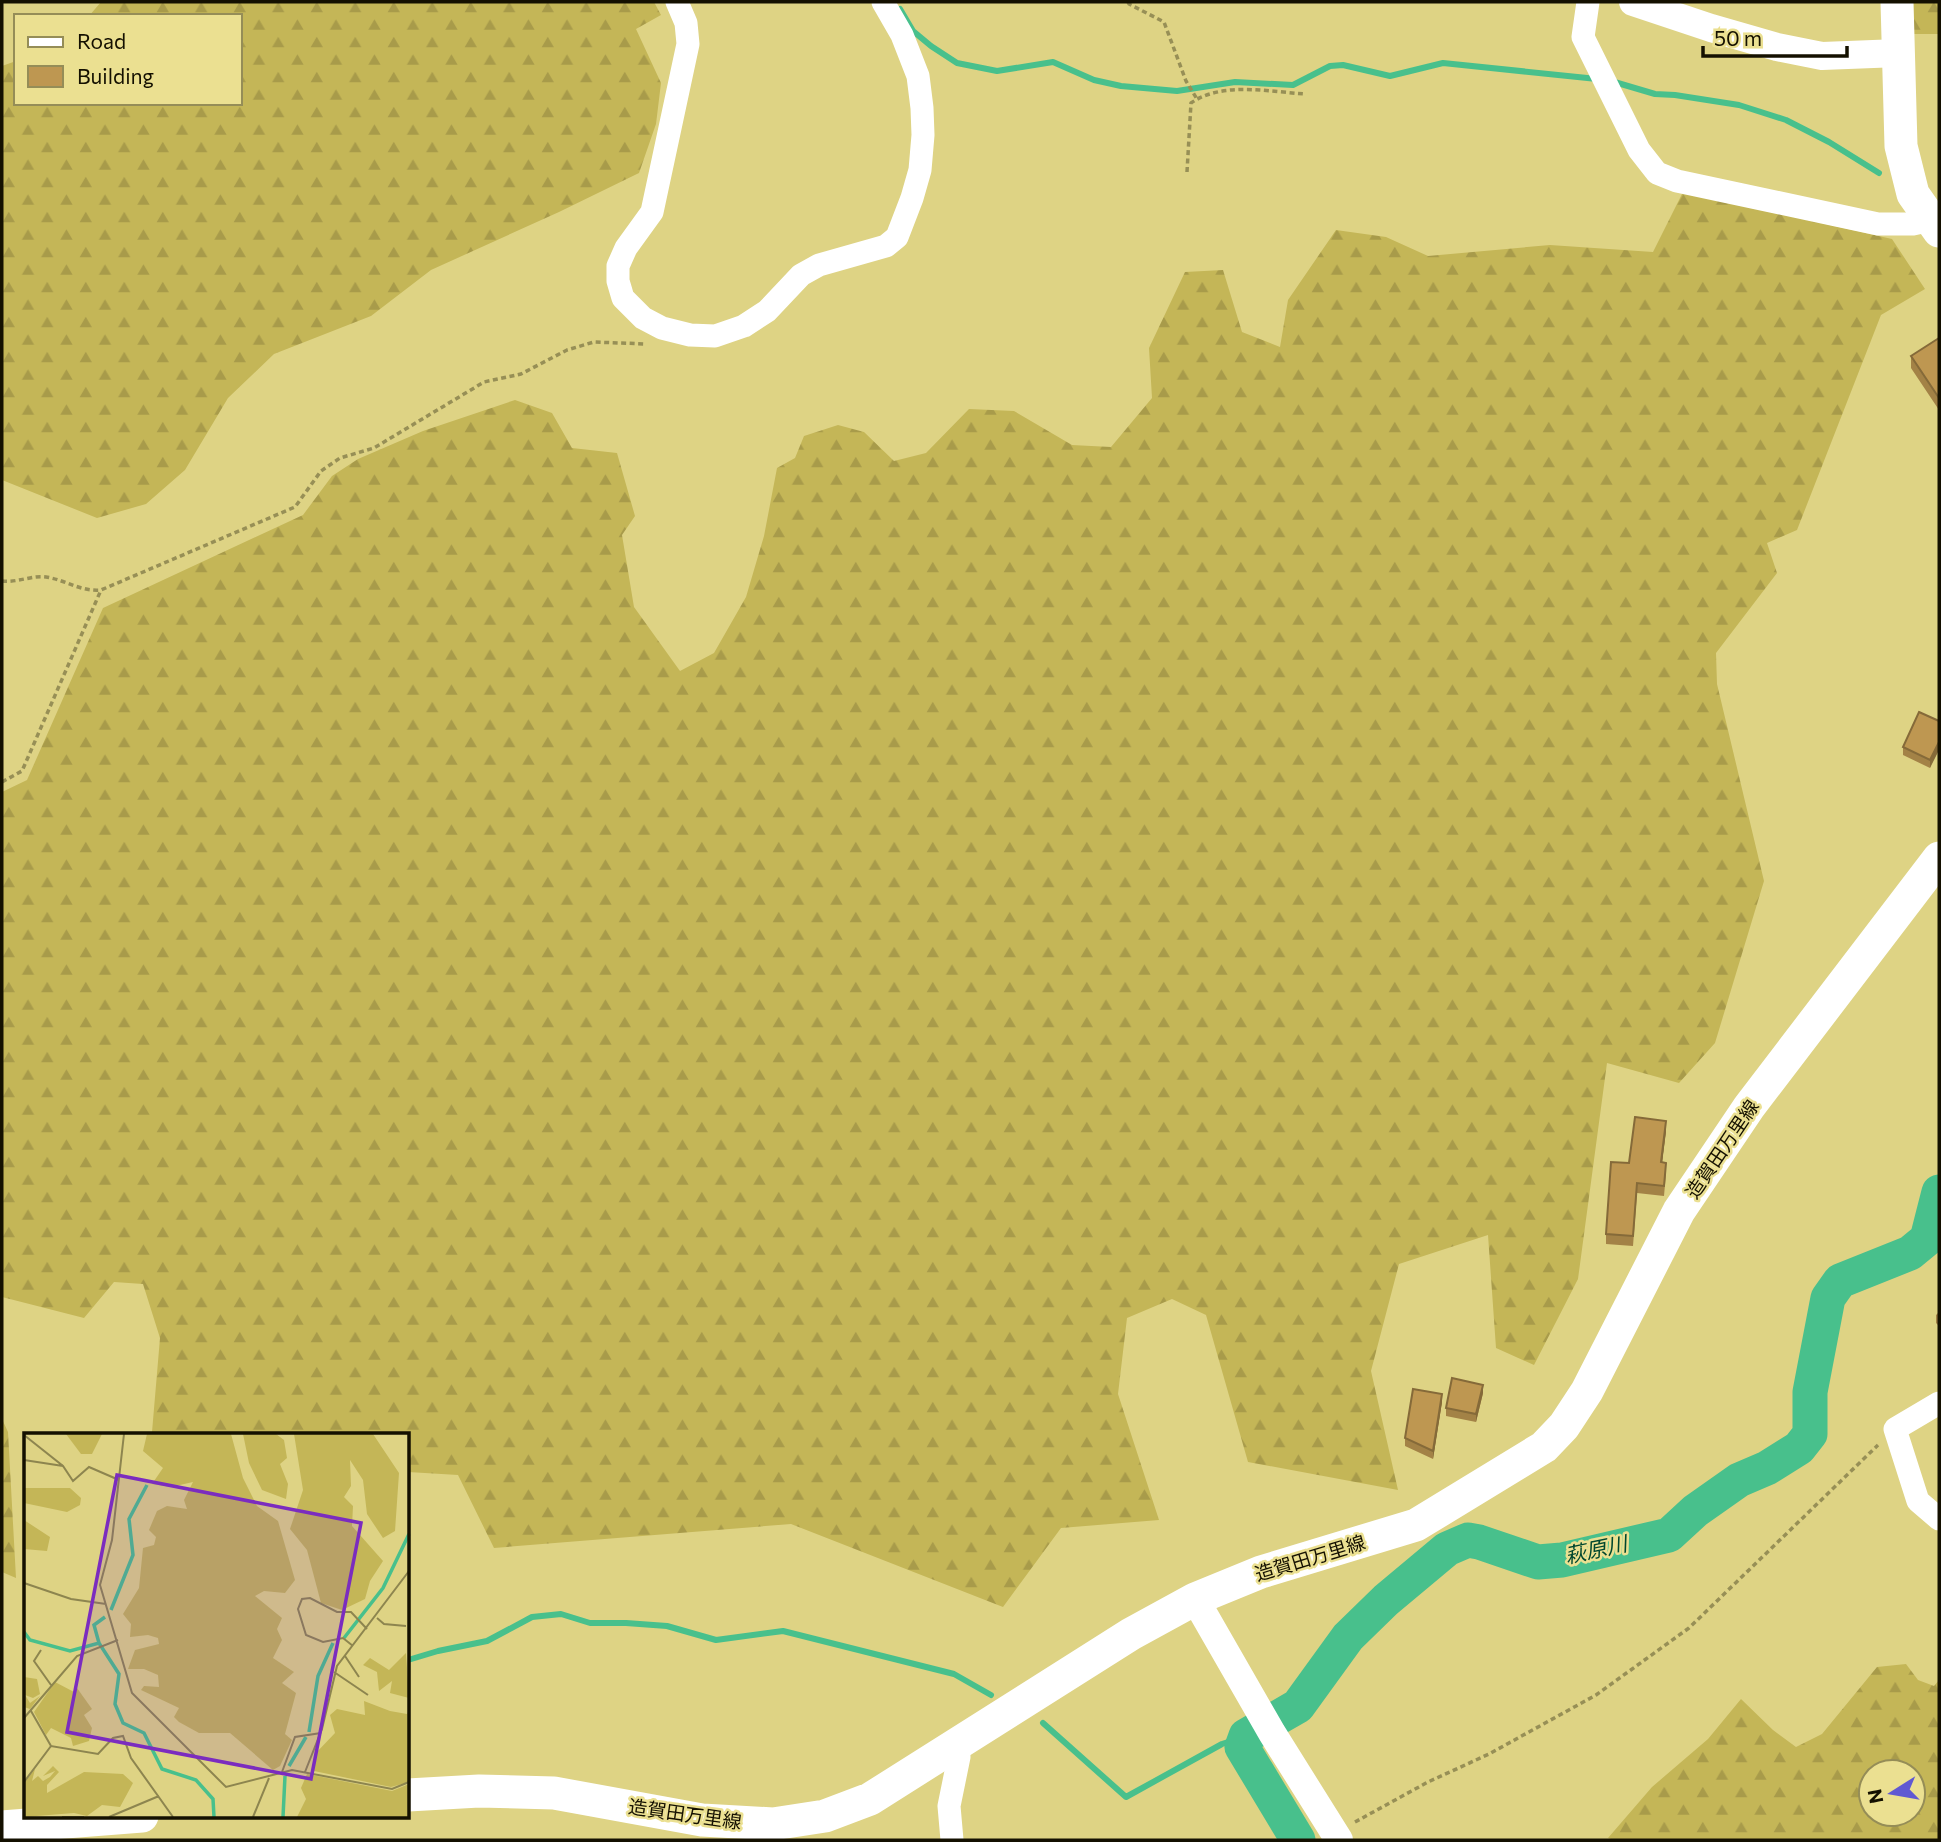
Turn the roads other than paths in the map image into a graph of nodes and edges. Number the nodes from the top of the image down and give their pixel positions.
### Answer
1 (677, 2) edge
2 (883, 2) edge
3 (1588, 2) edge
4 (1633, 2) edge
5 (1897, 2) edge
6 (1899, 53) junction
7 (1935, 225) edge
8 (1939, 858) edge
9 (1939, 1403) edge
10 (1939, 1519) edge
11 (1195, 1599) junction
12 (954, 1746) junction
13 (410, 1795) edge
14 (125, 1818) edge
15 (21, 1830) edge
16 (1337, 1838) edge
17 (952, 1840) edge

1 - 2 street
3 - 7 street
4 - 6 street
5 - 6 main road
6 - 7 main road
8 - 11 main road, 造賀田万里線
9 - 10 street
11 - 12 main road, 造賀田万里線
11 - 16 street
12 - 13 main road, 造賀田万里線
12 - 17 street
14 - 15 main road

